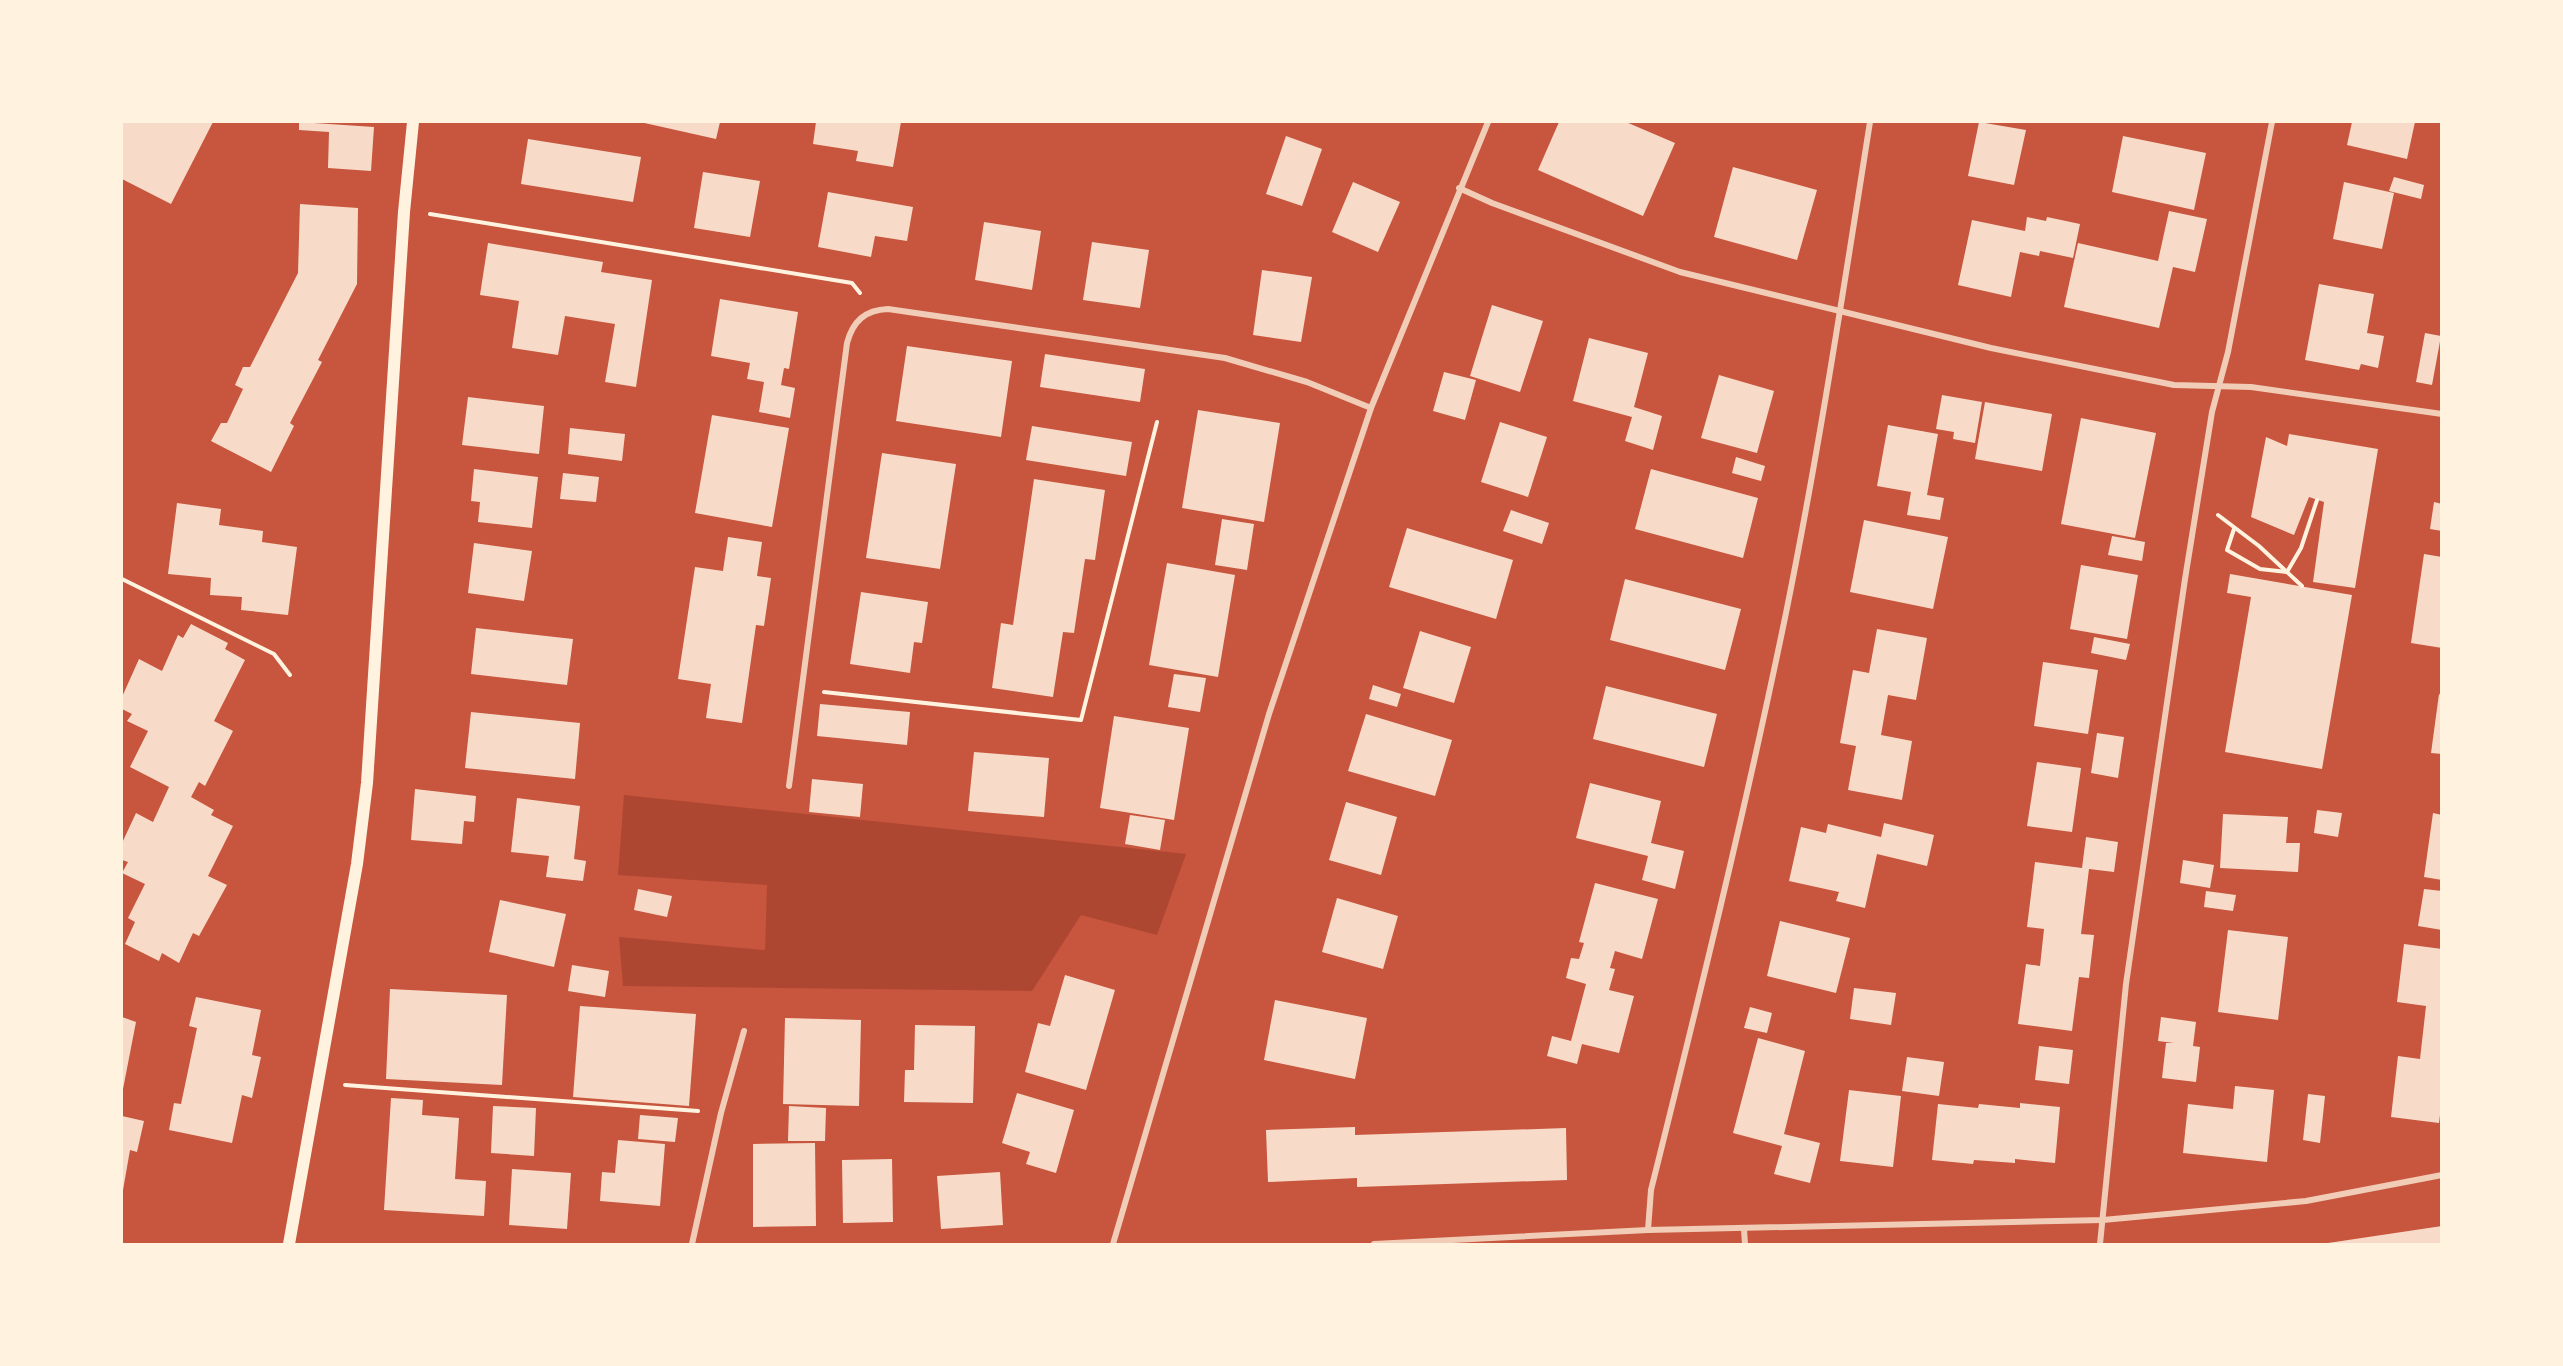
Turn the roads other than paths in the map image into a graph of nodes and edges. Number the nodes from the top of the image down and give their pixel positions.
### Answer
1 (413, 122) edge
2 (1488, 122) edge
3 (1870, 122) edge
4 (2272, 122) edge
5 (1459, 188) junction
6 (1840, 313) junction
7 (2218, 387) junction
8 (1371, 408) junction
9 (2442, 414) edge
10 (789, 786) dead end
11 (744, 1031) dead end
12 (2442, 1176) edge
13 (2103, 1220) junction
14 (1744, 1229) junction
15 (1648, 1230) junction
16 (289, 1245) edge
17 (692, 1245) edge
18 (1113, 1245) edge
19 (1374, 1245) edge
20 (1745, 1245) edge
21 (2100, 1245) edge

1 - 16 main road
2 - 5 street
3 - 6 street
4 - 7 street
5 - 6 street
5 - 8 street
6 - 7 street
6 - 15 street
7 - 9 street
7 - 13 street
8 - 10 street
8 - 18 street
11 - 17 street
12 - 13 street
13 - 14 street
13 - 21 street
14 - 15 street
14 - 20 street
15 - 19 street

